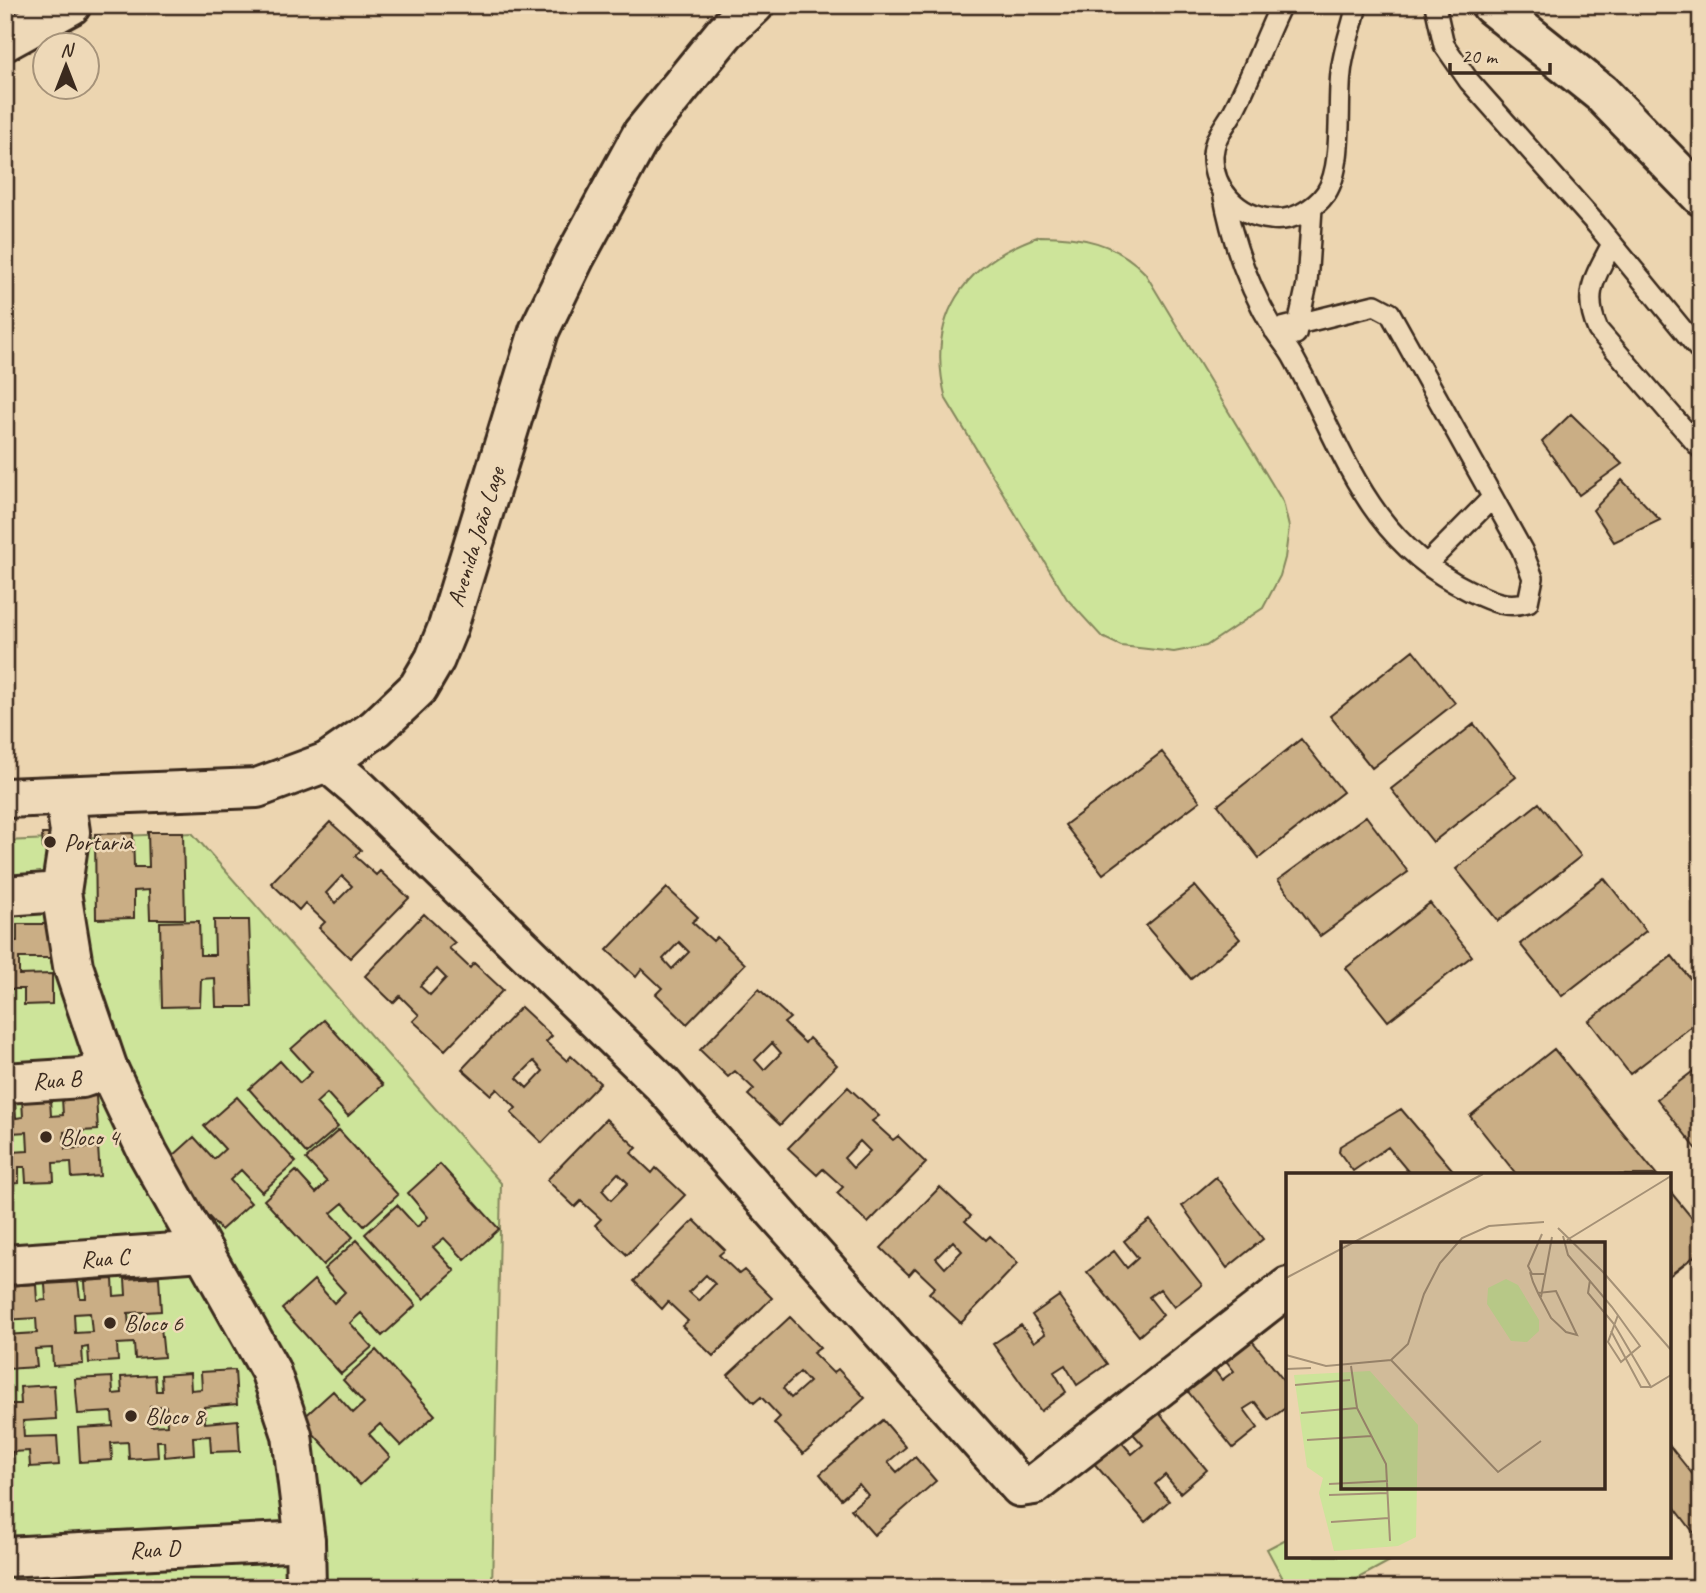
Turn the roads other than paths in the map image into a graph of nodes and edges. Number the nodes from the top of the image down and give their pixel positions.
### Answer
1 (71, 5) edge
2 (754, 5) edge
3 (1281, 5) edge
4 (1357, 5) edge
5 (1434, 5) edge
6 (1491, 5) edge
7 (5, 41) edge
8 (1223, 192) junction
9 (1701, 196) edge
10 (1312, 208) junction
11 (1612, 244) junction
12 (1298, 326) junction
13 (1274, 330) junction
14 (1701, 352) edge
15 (1292, 356) junction
16 (1701, 449) edge
17 (1492, 498) junction
18 (1427, 564) junction
19 (327, 762) junction
20 (5, 798) edge
21 (65, 798) junction
22 (61, 892) junction
23 (5, 897) edge
24 (108, 1069) junction
25 (5, 1083) edge
26 (203, 1251) junction
27 (5, 1265) edge
28 (1286, 1289) edge
29 (305, 1541) junction
30 (5, 1558) edge
31 (306, 1588) edge

1 - 7 street
2 - 19 street, Avenida João Lage
3 - 8 lane
4 - 10 lane
5 - 11 lane
6 - 9 street
8 - 10 lane
8 - 13 lane
10 - 12 lane
11 - 14 lane
11 - 16 lane
12 - 13 lane
12 - 15 lane
12 - 17 lane
13 - 15 lane
15 - 18 lane
17 - 18 lane
17 - 18 lane
19 - 21 street, Avenida João Lage
19 - 28 street
20 - 21 street, Avenida João Lage
21 - 22 street
22 - 23 street
22 - 24 street
24 - 25 street, Rua B
24 - 26 street
26 - 27 street, Rua C
26 - 29 street
29 - 30 street, Rua D
29 - 31 street

